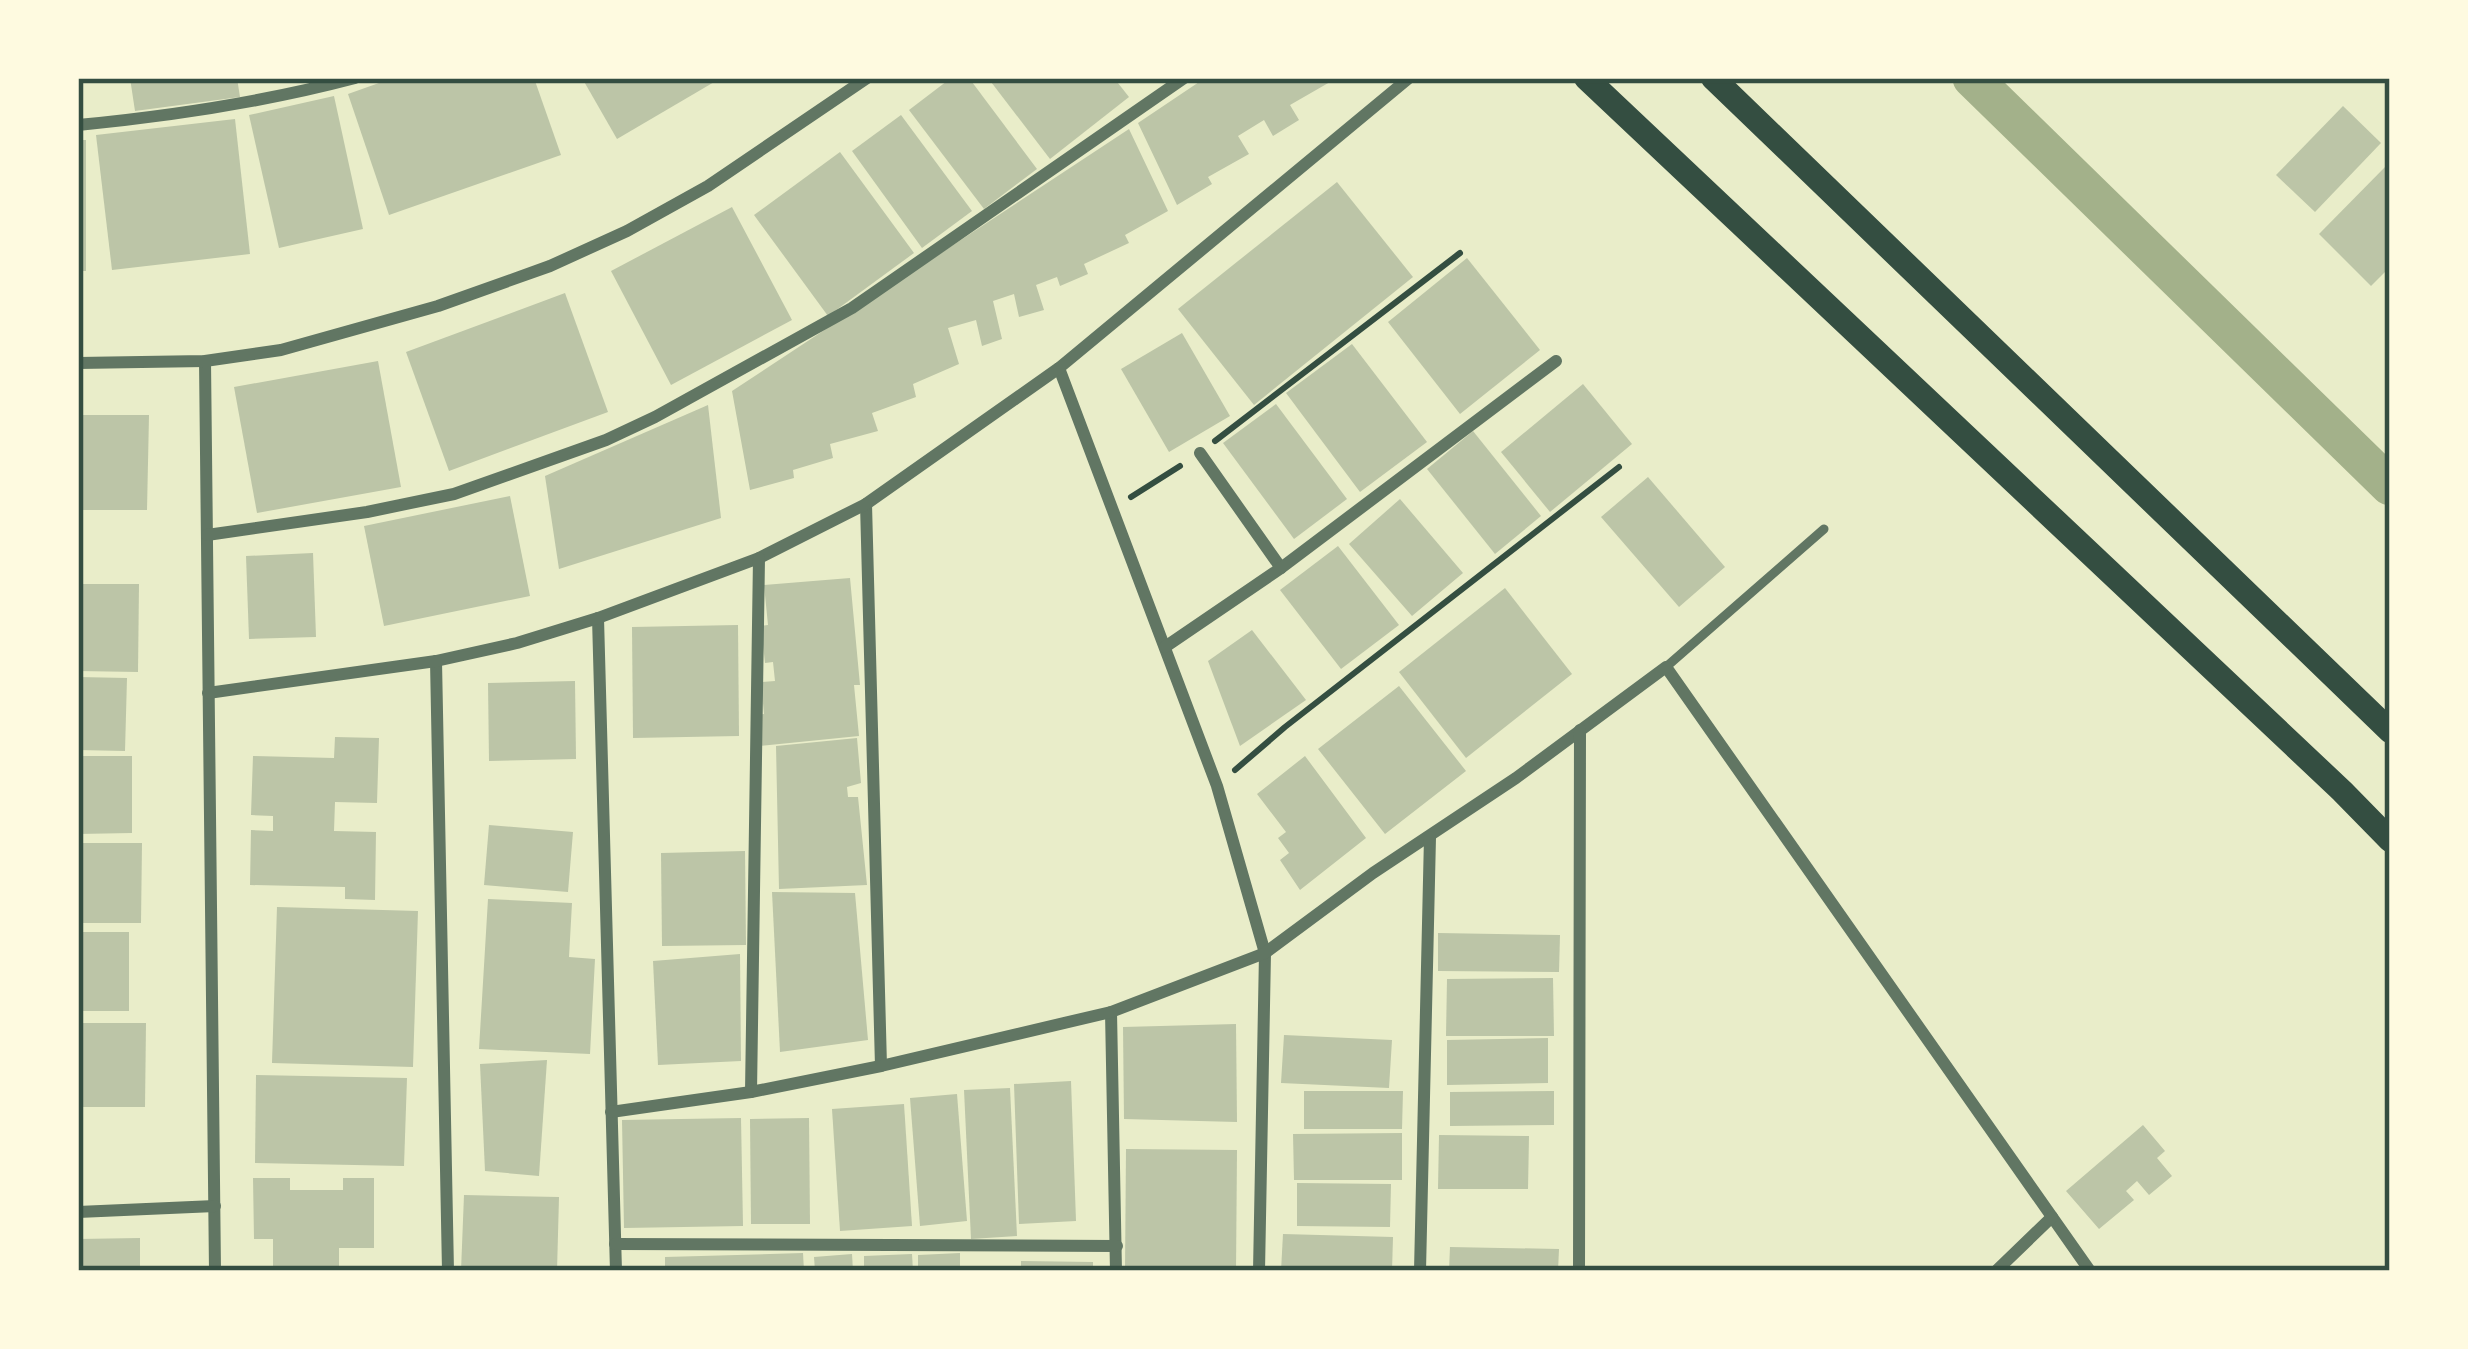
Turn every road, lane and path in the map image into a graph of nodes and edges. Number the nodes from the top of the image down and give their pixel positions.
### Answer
1 (355, 78) edge
2 (867, 78) edge
3 (1184, 78) edge
4 (1409, 78) edge
5 (1586, 78) edge
6 (1712, 78) edge
7 (78, 125) edge
8 (1460, 253) dead end
9 (205, 361) junction
10 (1556, 361) dead end
11 (78, 363) edge
12 (1060, 368) junction
13 (1200, 453) junction
14 (1618, 467) dead end
15 (866, 504) junction
16 (1111, 510) junction
17 (1824, 529) dead end
18 (206, 535) junction
19 (759, 558) junction
20 (1281, 568) junction
21 (598, 618) junction
22 (1165, 647) junction
23 (436, 661) junction
24 (1666, 668) junction
25 (208, 693) junction
26 (1580, 730) junction
27 (2390, 731) edge
28 (1217, 786) junction
29 (1430, 837) junction
30 (2390, 840) edge
31 (1265, 953) junction
32 (1111, 1012) junction
33 (881, 1066) junction
34 (751, 1092) junction
35 (611, 1112) junction
36 (214, 1206) junction
37 (78, 1212) edge
38 (2052, 1217) junction
39 (615, 1244) junction
40 (1117, 1246) junction
41 (215, 1271) edge
42 (448, 1271) edge
43 (616, 1271) edge
44 (1116, 1271) edge
45 (1259, 1271) edge
46 (1420, 1271) edge
47 (1579, 1271) edge
48 (1996, 1271) edge
49 (2090, 1271) edge

1 - 7 street
2 - 9 street
3 - 18 street
4 - 12 street
5 - 30 main road
6 - 27 main road
8 - 13 path
9 - 11 street
9 - 18 street
10 - 20 street
12 - 15 street
12 - 16 street
13 - 16 path
13 - 20 street
14 - 28 path
15 - 19 street
15 - 33 street
16 - 22 street
17 - 24 lane
18 - 25 street
19 - 21 street
19 - 34 street
20 - 22 street
21 - 23 street
21 - 35 street
22 - 28 street
23 - 25 street
23 - 42 street
24 - 26 street
24 - 38 street
25 - 36 street
26 - 29 street
26 - 47 street
28 - 31 street
29 - 31 street
29 - 46 street
31 - 32 street
31 - 45 street
32 - 33 street
32 - 40 street
33 - 34 street
34 - 35 street
35 - 39 street
36 - 37 street
36 - 41 street
38 - 48 street
38 - 49 street
39 - 40 street
39 - 43 street
40 - 44 street

